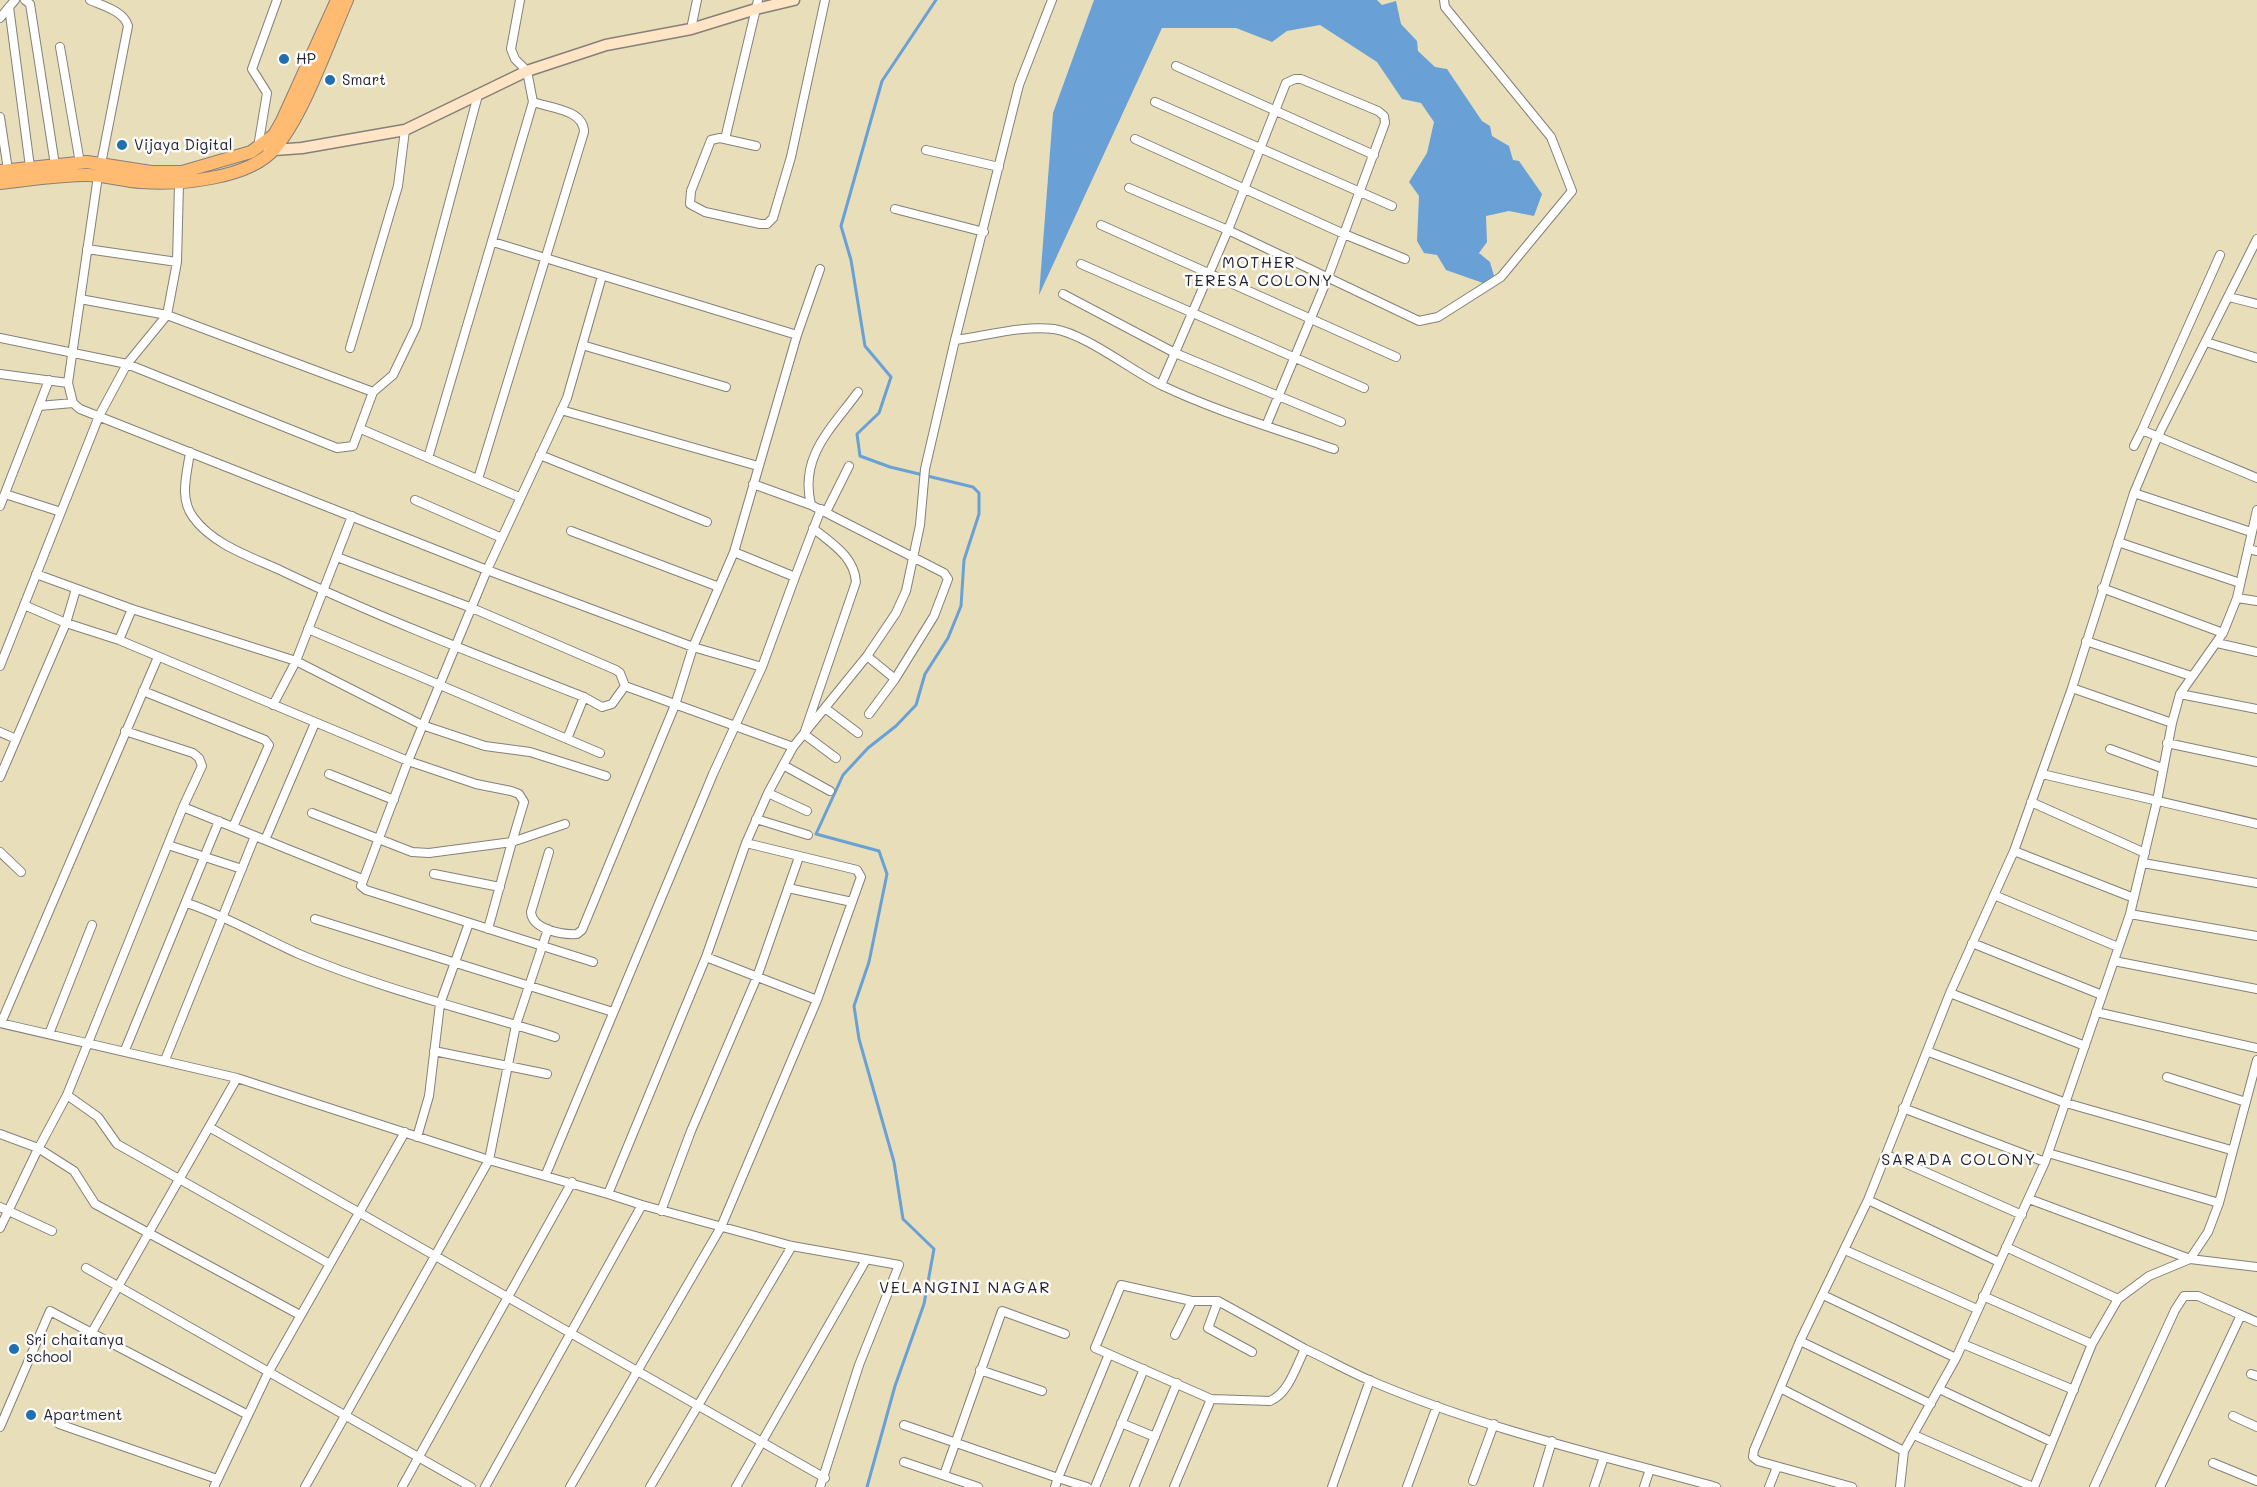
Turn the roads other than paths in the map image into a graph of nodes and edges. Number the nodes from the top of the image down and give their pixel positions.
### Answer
1 (15, 0) edge
2 (25, 0) edge
3 (90, 0) edge
4 (277, 0) edge
5 (336, 0) edge
6 (347, 0) edge
7 (520, 0) edge
8 (698, 0) edge
9 (794, 0) edge
10 (825, 0) edge
11 (1052, 0) edge
12 (1444, 0) edge
13 (757, 4) edge
14 (3, 12) edge
15 (691, 29) junction
16 (60, 47) dead end
17 (1176, 66) dead end
18 (527, 71) junction
19 (478, 95) junction
20 (533, 102) junction
21 (1155, 102) dead end
22 (1277, 111) junction
23 (0, 117) edge
24 (405, 130) junction
25 (725, 139) junction
26 (1135, 139) dead end
27 (756, 146) dead end
28 (265, 148) junction
29 (926, 150) dead end
30 (1261, 150) junction
31 (1374, 155) junction
32 (80, 163) junction
33 (55, 165) junction
34 (30, 167) junction
35 (999, 167) junction
36 (100, 170) junction
37 (4, 171) edge
38 (0, 183) edge
39 (179, 184) junction
40 (1129, 188) dead end
41 (1245, 189) junction
42 (1360, 193) junction
43 (1392, 206) dead end
44 (896, 209) dead end
45 (1101, 225) dead end
46 (1228, 230) junction
47 (984, 232) junction
48 (1344, 234) junction
49 (493, 242) junction
50 (2256, 244) edge
51 (87, 249) junction
52 (2220, 255) dead end
53 (546, 259) junction
54 (1405, 259) dead end
55 (177, 262) junction
56 (1081, 264) dead end
57 (820, 269) dead end
58 (1209, 275) junction
59 (602, 276) junction
60 (1328, 277) junction
61 (1063, 294) dead end
62 (2229, 297) junction
63 (80, 299) junction
64 (2257, 304) edge
65 (1192, 314) junction
66 (167, 315) junction
67 (1311, 319) junction
68 (797, 335) junction
69 (0, 338) edge
70 (955, 340) junction
71 (2206, 342) junction
72 (582, 345) junction
73 (350, 348) dead end
74 (72, 351) junction
75 (1175, 353) junction
76 (1396, 357) dead end
77 (2257, 358) edge
78 (1294, 359) junction
79 (127, 364) junction
80 (0, 374) edge
81 (49, 380) junction
82 (68, 383) junction
83 (1161, 385) junction
84 (726, 387) dead end
85 (1364, 388) dead end
86 (373, 392) junction
87 (858, 392) dead end
88 (1279, 396) junction
89 (73, 403) junction
90 (39, 406) junction
91 (561, 410) junction
92 (99, 416) junction
93 (1341, 422) dead end
94 (1266, 426) junction
95 (361, 429) junction
96 (2142, 430) junction
97 (2157, 438) junction
98 (2134, 446) dead end
99 (1334, 449) dead end
100 (190, 452) junction
101 (540, 455) junction
102 (428, 458) junction
103 (758, 466) junction
104 (849, 466) dead end
105 (2257, 478) edge
106 (478, 479) junction
107 (753, 484) junction
108 (2134, 493) junction
109 (5, 494) junction
110 (519, 497) junction
111 (415, 500) dead end
112 (811, 505) junction
113 (0, 506) edge
114 (823, 510) junction
115 (2257, 510) edge
116 (61, 512) junction
117 (352, 516) junction
118 (707, 522) dead end
119 (813, 528) junction
120 (571, 531) dead end
121 (2251, 532) junction
122 (502, 538) junction
123 (2118, 542) junction
124 (2248, 549) junction
125 (2257, 551) edge
126 (734, 552) junction
127 (337, 557) junction
128 (913, 557) junction
129 (488, 570) junction
130 (36, 574) junction
131 (795, 577) junction
132 (2240, 583) junction
133 (719, 587) junction
134 (2103, 588) junction
135 (76, 589) junction
136 (324, 591) junction
137 (2237, 598) junction
138 (2257, 602) edge
139 (24, 605) junction
140 (472, 608) junction
141 (132, 609) junction
142 (66, 623) junction
143 (308, 629) junction
144 (2223, 633) junction
145 (119, 640) junction
146 (2086, 641) junction
147 (2217, 643) junction
148 (456, 646) junction
149 (693, 647) junction
150 (2257, 652) edge
151 (867, 656) junction
152 (159, 657) junction
153 (296, 661) junction
154 (0, 666) edge
155 (762, 667) junction
156 (2192, 676) junction
157 (895, 679) junction
158 (440, 686) junction
159 (625, 686) junction
160 (2072, 688) junction
161 (143, 691) junction
162 (2180, 694) junction
163 (584, 697) junction
164 (273, 705) junction
165 (675, 705) junction
166 (825, 708) junction
167 (2257, 709) edge
168 (869, 714) dead end
169 (315, 723) junction
170 (2172, 723) junction
171 (422, 725) junction
172 (735, 726) junction
173 (125, 731) junction
174 (0, 732) edge
175 (858, 733) dead end
176 (804, 734) junction
177 (16, 739) junction
178 (567, 739) junction
179 (2167, 743) junction
180 (793, 747) junction
181 (2110, 749) dead end
182 (600, 753) dead end
183 (836, 758) dead end
184 (408, 761) junction
185 (2257, 762) edge
186 (783, 765) junction
187 (2162, 768) junction
188 (329, 774) dead end
189 (2042, 774) junction
190 (606, 776) dead end
191 (0, 777) edge
192 (830, 791) dead end
193 (768, 793) junction
194 (394, 800) junction
195 (2157, 801) junction
196 (2031, 802) junction
197 (183, 807) junction
198 (807, 811) dead end
199 (312, 813) dead end
200 (756, 819) junction
201 (219, 821) junction
202 (566, 824) dead end
203 (2257, 824) edge
204 (233, 827) junction
205 (808, 835) dead end
206 (255, 836) junction
207 (378, 838) junction
208 (265, 840) junction
209 (512, 842) junction
210 (746, 843) junction
211 (168, 844) junction
212 (2014, 850) junction
213 (0, 852) edge
214 (549, 852) dead end
215 (2145, 853) junction
216 (206, 857) junction
217 (799, 857) junction
218 (2143, 862) junction
219 (242, 869) junction
220 (21, 872) dead end
221 (434, 874) dead end
222 (362, 879) junction
223 (2257, 883) edge
224 (500, 887) junction
225 (788, 888) junction
226 (1994, 896) junction
227 (2134, 898) junction
228 (852, 902) junction
229 (187, 903) junction
230 (2130, 914) junction
231 (223, 916) junction
232 (315, 919) dead end
233 (469, 923) junction
234 (92, 925) dead end
235 (488, 929) junction
236 (548, 929) junction
237 (2257, 936) edge
238 (1972, 943) junction
239 (541, 946) junction
240 (2118, 947) junction
241 (706, 957) junction
242 (2114, 961) junction
243 (456, 962) junction
244 (593, 963) dead end
245 (758, 977) junction
246 (529, 986) junction
247 (2257, 989) edge
248 (1950, 993) junction
249 (2102, 995) junction
250 (817, 1000) junction
251 (440, 1004) junction
252 (613, 1012) junction
253 (2096, 1012) junction
254 (1, 1023) edge
255 (516, 1025) junction
256 (49, 1034) junction
257 (555, 1037) dead end
258 (90, 1043) junction
259 (2085, 1046) junction
260 (2257, 1048) edge
261 (125, 1050) junction
262 (434, 1051) junction
263 (1929, 1052) junction
264 (165, 1060) junction
265 (2257, 1060) edge
266 (508, 1065) junction
267 (547, 1074) dead end
268 (2167, 1077) dead end
269 (237, 1078) junction
270 (67, 1095) junction
271 (2246, 1102) junction
272 (2066, 1103) junction
273 (1903, 1108) junction
274 (209, 1127) junction
275 (405, 1132) junction
276 (0, 1134) edge
277 (417, 1137) junction
278 (38, 1148) junction
279 (2231, 1150) junction
280 (2048, 1153) junction
281 (1887, 1155) junction
282 (489, 1160) junction
283 (2045, 1162) junction
284 (546, 1174) junction
285 (180, 1179) junction
286 (572, 1182) junction
287 (608, 1194) junction
288 (2029, 1199) junction
289 (1868, 1200) junction
290 (2218, 1203) junction
291 (642, 1205) junction
292 (0, 1207) edge
293 (8, 1211) junction
294 (661, 1211) junction
295 (358, 1214) junction
296 (2022, 1215) junction
297 (721, 1227) junction
298 (0, 1228) edge
299 (52, 1231) dead end
300 (149, 1233) junction
301 (792, 1246) junction
302 (2006, 1247) junction
303 (1845, 1250) junction
304 (434, 1254) junction
305 (2190, 1258) junction
306 (866, 1260) junction
307 (1999, 1262) junction
308 (328, 1263) junction
309 (2257, 1267) edge
310 (86, 1268) dead end
311 (118, 1285) junction
312 (1823, 1295) junction
313 (1983, 1296) junction
314 (508, 1297) junction
315 (2118, 1299) junction
316 (1192, 1301) junction
317 (1218, 1301) junction
318 (1977, 1309) junction
319 (300, 1315) junction
320 (2241, 1315) junction
321 (2257, 1322) edge
322 (573, 1333) junction
323 (91, 1334) junction
324 (1065, 1334) dead end
325 (1175, 1335) dead end
326 (1800, 1341) junction
327 (1963, 1344) junction
328 (2092, 1344) junction
329 (1305, 1348) junction
330 (1252, 1352) dead end
331 (1109, 1354) junction
332 (1956, 1358) junction
333 (1144, 1369) junction
334 (636, 1370) junction
335 (980, 1370) junction
336 (268, 1372) junction
337 (1370, 1380) junction
338 (1177, 1383) junction
339 (1782, 1389) junction
340 (1939, 1389) junction
341 (2074, 1390) junction
342 (1042, 1391) dead end
343 (1211, 1399) junction
344 (1931, 1404) junction
345 (1437, 1406) junction
346 (696, 1407) junction
347 (248, 1415) junction
348 (344, 1416) junction
349 (2233, 1416) dead end
350 (1121, 1423) junction
351 (58, 1424) dead end
352 (1494, 1424) junction
353 (904, 1425) dead end
354 (0, 1427) edge
355 (2257, 1427) edge
356 (1914, 1435) junction
357 (1155, 1437) junction
358 (1552, 1441) junction
359 (956, 1442) junction
360 (2052, 1442) junction
361 (762, 1443) junction
362 (1904, 1451) junction
363 (1604, 1457) junction
364 (418, 1458) junction
365 (904, 1462) dead end
366 (2213, 1463) dead end
367 (1777, 1467) junction
368 (1650, 1469) junction
369 (944, 1475) junction
370 (825, 1478) junction
371 (1058, 1478) junction
372 (1473, 1481) dead end
373 (2257, 1481) edge
374 (215, 1483) edge
375 (1702, 1485) edge
376 (305, 1487) edge
377 (402, 1487) edge
378 (471, 1487) edge
379 (485, 1487) edge
380 (570, 1487) edge
381 (650, 1487) edge
382 (736, 1487) edge
383 (820, 1487) edge
384 (978, 1487) edge
385 (1055, 1487) edge
386 (1087, 1487) edge
387 (1095, 1487) edge
388 (1134, 1487) edge
389 (1174, 1487) edge
390 (1332, 1487) edge
391 (1407, 1487) edge
392 (1538, 1487) edge
393 (1594, 1487) edge
394 (1644, 1487) edge
395 (1716, 1487) edge
396 (1769, 1487) edge
397 (1852, 1487) edge
398 (1900, 1487) edge
399 (2033, 1487) edge
400 (2094, 1487) edge
401 (2160, 1487) edge

1 - 14 street
2 - 33 street
3 - 36 street
4 - 28 street
5 - 28 main road
6 - 28 main road
7 - 18 street
8 - 15 street
9 - 13 street
10 - 25 street
11 - 35 street
12 - 60 street
13 - 15 street
13 - 25 street
14 - 34 street
15 - 18 street
16 - 32 street
17 - 22 street
18 - 19 street
18 - 20 street
19 - 24 street
19 - 86 street
20 - 49 street
20 - 53 street
21 - 30 street
22 - 30 street
22 - 31 street
22 - 31 street
23 - 37 street
24 - 28 street
24 - 73 street
25 - 27 street
26 - 41 street
28 - 36 main road
28 - 39 main road
29 - 35 street
30 - 41 street
30 - 42 street
31 - 42 street
32 - 33 main road
32 - 36 main road
33 - 34 main road
34 - 37 main road
35 - 47 street
36 - 38 main road
36 - 39 main road
36 - 51 street
39 - 55 street
40 - 46 street
41 - 46 street
41 - 48 street
42 - 43 street
42 - 48 street
44 - 47 street
45 - 58 street
46 - 58 street
46 - 60 street
47 - 70 street
48 - 54 street
48 - 60 street
49 - 53 street
49 - 102 street
50 - 62 street
51 - 55 street
51 - 63 street
52 - 96 street
53 - 59 street
53 - 106 street
55 - 66 street
56 - 65 street
57 - 68 street
58 - 65 street
58 - 67 street
59 - 68 street
59 - 72 street
60 - 67 street
61 - 75 street
62 - 64 street
62 - 71 street
63 - 66 street
63 - 74 street
65 - 75 street
65 - 78 street
66 - 79 street
66 - 86 street
67 - 76 street
67 - 78 street
68 - 103 street
69 - 74 street
70 - 83 street
70 - 128 street
71 - 77 street
71 - 97 street
72 - 84 street
72 - 91 street
74 - 79 street
74 - 82 street
75 - 83 street
75 - 88 street
78 - 85 street
78 - 88 street
79 - 92 street
79 - 95 street
80 - 81 street
81 - 82 street
81 - 90 street
82 - 89 street
83 - 94 street
86 - 95 street
87 - 112 street
88 - 93 street
88 - 94 street
89 - 90 street
89 - 92 street
90 - 109 street
91 - 101 street
91 - 103 street
92 - 100 street
92 - 116 street
94 - 99 street
95 - 102 street
96 - 97 street
96 - 98 street
97 - 105 street
97 - 108 street
100 - 117 street
100 - 136 street
101 - 110 street
101 - 118 street
102 - 106 street
103 - 107 street
104 - 114 street
106 - 110 street
107 - 112 street
107 - 126 street
108 - 121 street
108 - 123 street
109 - 113 street
109 - 116 street
110 - 122 street
111 - 122 street
112 - 114 street
114 - 119 street
114 - 128 street
115 - 121 street
116 - 130 street
117 - 127 street
117 - 129 street
119 - 131 street
119 - 176 street
120 - 133 street
121 - 124 street
122 - 129 street
123 - 132 street
123 - 134 street
124 - 125 street
124 - 132 street
126 - 131 street
126 - 133 street
127 - 136 street
127 - 140 street
128 - 151 street
128 - 157 street
129 - 140 street
129 - 149 street
130 - 135 street
130 - 139 street
131 - 155 street
132 - 137 street
133 - 149 street
134 - 144 street
134 - 146 street
135 - 141 street
135 - 142 street
136 - 143 street
136 - 148 street
137 - 138 street
137 - 144 street
139 - 142 street
139 - 154 street
140 - 148 street
140 - 159 street
141 - 145 street
141 - 153 street
142 - 145 street
142 - 177 street
143 - 153 street
143 - 158 street
144 - 147 street
145 - 152 street
146 - 156 street
146 - 160 street
147 - 150 street
147 - 156 street
148 - 158 street
148 - 163 street
149 - 155 street
149 - 165 street
151 - 157 street
151 - 166 street
152 - 161 street
152 - 164 street
153 - 164 street
153 - 171 street
155 - 172 street
156 - 162 street
157 - 168 street
158 - 171 street
158 - 178 street
159 - 163 street
159 - 165 street
160 - 170 street
160 - 189 street
161 - 173 street
161 - 204 street
162 - 167 street
162 - 170 street
163 - 178 street
164 - 169 street
165 - 172 street
165 - 236 street
166 - 175 street
166 - 176 street
169 - 184 street
169 - 208 street
170 - 179 street
171 - 184 street
171 - 190 street
172 - 180 street
172 - 252 street
173 - 197 street
173 - 254 street
174 - 177 street
176 - 180 street
176 - 183 street
177 - 191 street
178 - 182 street
179 - 185 street
179 - 187 street
180 - 186 street
181 - 187 street
184 - 194 street
184 - 209 street
186 - 192 street
186 - 193 street
187 - 195 street
188 - 194 street
189 - 195 street
189 - 196 street
193 - 198 street
193 - 200 street
194 - 207 street
195 - 203 street
195 - 215 street
196 - 212 street
196 - 215 street
197 - 201 street
197 - 211 street
199 - 207 street
200 - 205 street
200 - 210 street
201 - 204 street
201 - 216 street
202 - 209 street
204 - 206 street
206 - 208 street
206 - 219 street
207 - 209 street
207 - 222 street
208 - 222 street
209 - 224 street
210 - 217 street
210 - 241 street
211 - 216 street
211 - 258 street
212 - 226 street
212 - 227 street
213 - 220 street
214 - 236 street
215 - 218 street
216 - 219 street
216 - 229 street
217 - 225 street
217 - 228 street
218 - 223 street
218 - 227 street
219 - 231 street
221 - 224 street
222 - 233 street
224 - 235 street
225 - 228 street
225 - 245 street
226 - 238 street
226 - 240 street
227 - 230 street
228 - 250 street
229 - 231 street
229 - 261 street
230 - 237 street
230 - 240 street
231 - 251 street
231 - 264 street
232 - 243 street
233 - 235 street
233 - 243 street
234 - 256 street
235 - 239 street
236 - 239 street
238 - 248 street
238 - 249 street
239 - 244 street
239 - 246 street
240 - 242 street
241 - 245 street
241 - 287 street
242 - 247 street
242 - 249 street
243 - 246 street
243 - 251 street
245 - 250 street
245 - 294 street
246 - 252 street
246 - 255 street
248 - 259 street
248 - 263 street
249 - 253 street
250 - 297 street
251 - 255 street
251 - 262 street
252 - 284 street
253 - 259 street
253 - 260 street
254 - 256 street
255 - 257 street
255 - 266 street
256 - 258 street
258 - 261 street
258 - 270 street
259 - 272 street
261 - 264 street
262 - 266 street
262 - 277 street
263 - 272 street
263 - 273 street
264 - 269 street
265 - 271 street
266 - 267 street
266 - 282 street
268 - 271 street
269 - 274 street
269 - 275 street
270 - 278 street
270 - 285 street
271 - 279 street
272 - 279 street
272 - 280 street
273 - 281 street
273 - 283 street
274 - 285 street
274 - 295 street
275 - 277 street
275 - 295 street
276 - 278 street
277 - 282 street
278 - 293 street
278 - 300 street
279 - 290 street
280 - 283 street
280 - 290 street
281 - 289 street
281 - 296 street
282 - 284 street
282 - 304 street
283 - 288 street
284 - 286 street
285 - 300 street
285 - 308 street
286 - 287 street
286 - 314 street
287 - 291 street
288 - 296 street
288 - 305 street
289 - 303 street
289 - 307 street
290 - 305 street
291 - 294 street
291 - 322 street
292 - 293 street
293 - 298 street
293 - 299 street
294 - 297 street
295 - 304 street
295 - 308 street
296 - 302 street
297 - 301 street
297 - 334 street
300 - 311 street
300 - 319 street
301 - 306 street
301 - 346 street
302 - 307 street
302 - 315 street
303 - 312 street
303 - 318 street
304 - 314 street
304 - 348 street
305 - 309 street
305 - 315 street
306 - 361 street
306 - 370 street
307 - 313 street
308 - 319 street
310 - 311 street
311 - 323 street
311 - 336 street
312 - 326 street
312 - 332 street
313 - 318 street
313 - 328 street
314 - 322 street
314 - 364 street
315 - 328 street
316 - 317 street
316 - 325 street
316 - 331 street
317 - 329 street
317 - 330 street
318 - 327 street
319 - 336 street
320 - 321 street
320 - 400 street
320 - 401 street
322 - 334 street
322 - 379 street
323 - 347 street
323 - 354 street
324 - 335 street
326 - 339 street
326 - 344 street
327 - 332 street
327 - 341 street
328 - 341 street
329 - 337 street
329 - 343 street
331 - 333 street
331 - 371 street
332 - 340 street
333 - 338 street
333 - 350 street
334 - 346 street
334 - 380 street
335 - 342 street
335 - 359 street
336 - 347 street
336 - 348 street
337 - 345 street
337 - 390 street
338 - 343 street
338 - 357 street
339 - 362 street
339 - 367 street
340 - 344 street
340 - 360 street
341 - 360 street
343 - 389 street
344 - 356 street
345 - 352 street
345 - 391 street
346 - 361 street
346 - 381 street
347 - 374 street
348 - 364 street
348 - 376 street
349 - 355 street
350 - 357 street
350 - 387 street
351 - 374 street
352 - 358 street
352 - 372 street
353 - 359 street
356 - 362 street
356 - 399 street
357 - 388 street
358 - 363 street
358 - 392 street
359 - 369 street
359 - 371 street
360 - 399 street
361 - 370 street
361 - 382 street
362 - 398 street
363 - 368 street
363 - 393 street
364 - 377 street
364 - 378 street
365 - 369 street
366 - 373 street
367 - 396 street
367 - 397 street
368 - 375 street
368 - 394 street
369 - 384 street
370 - 383 street
371 - 385 street
371 - 386 street
375 - 395 street

